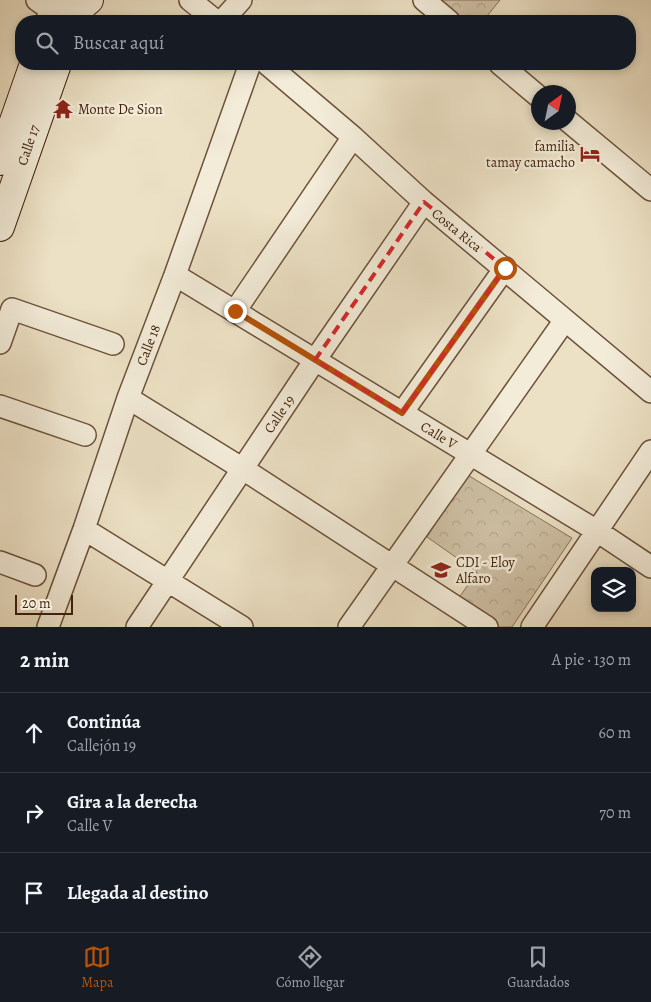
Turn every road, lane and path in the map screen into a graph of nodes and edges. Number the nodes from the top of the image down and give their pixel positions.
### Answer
1 (78, 0) edge
2 (88, 0) edge
3 (190, 0) edge
4 (241, 0) edge
5 (424, 0) edge
6 (57, 13) edge
7 (209, 15) edge
8 (227, 15) edge
9 (442, 15) edge
10 (32, 70) edge
11 (55, 70) edge
12 (248, 70) edge
13 (274, 70) edge
14 (507, 70) edge
15 (531, 90) edge
16 (576, 128) edge
17 (353, 137) junction
18 (0, 161) edge
19 (651, 190) edge
20 (424, 202) junction
21 (0, 227) edge
22 (505, 268) junction
23 (175, 275) junction
24 (235, 311) junction
25 (565, 320) junction
26 (0, 342) edge
27 (113, 344) dead end
28 (315, 360) junction
29 (651, 392) edge
30 (128, 398) junction
31 (0, 406) edge
32 (402, 413) junction
33 (85, 435) dead end
34 (651, 452) edge
35 (471, 454) junction
36 (243, 469) junction
37 (84, 529) junction
38 (597, 531) junction
39 (0, 562) edge
40 (392, 565) junction
41 (651, 567) edge
42 (35, 575) dead end
43 (168, 581) junction
44 (48, 627) edge
45 (137, 627) edge
46 (242, 627) edge
47 (349, 627) edge
48 (487, 627) edge
49 (532, 627) edge

1 - 6 street
2 - 6 street
3 - 7 street
4 - 8 street
5 - 9 street
10 - 18 street, Calle 17
11 - 21 street, Calle 17
12 - 23 street, Calle 18
13 - 17 street, Costa Rica
14 - 15 street
16 - 19 street
17 - 20 street, Costa Rica
17 - 24 street
20 - 22 street, Costa Rica
20 - 28 street, Calle 19
22 - 25 street, Costa Rica
22 - 32 street
23 - 24 street, Calle V
23 - 30 street, Calle 18
24 - 28 street, Calle V
25 - 29 street, Costa Rica
25 - 35 street
26 - 27 street
28 - 32 street, Calle V
28 - 36 street, Calle 19
30 - 36 street
30 - 37 street, Calle 18
31 - 33 street
32 - 35 street, Calle V
34 - 38 street
35 - 38 street, Calle V
35 - 40 street
36 - 40 street
36 - 43 street, Calle 19
37 - 43 street
37 - 44 street, Calle 18
38 - 41 street, Calle V
38 - 49 street
39 - 42 street
40 - 47 street
40 - 48 street
43 - 45 street, Calle 19
43 - 46 street

